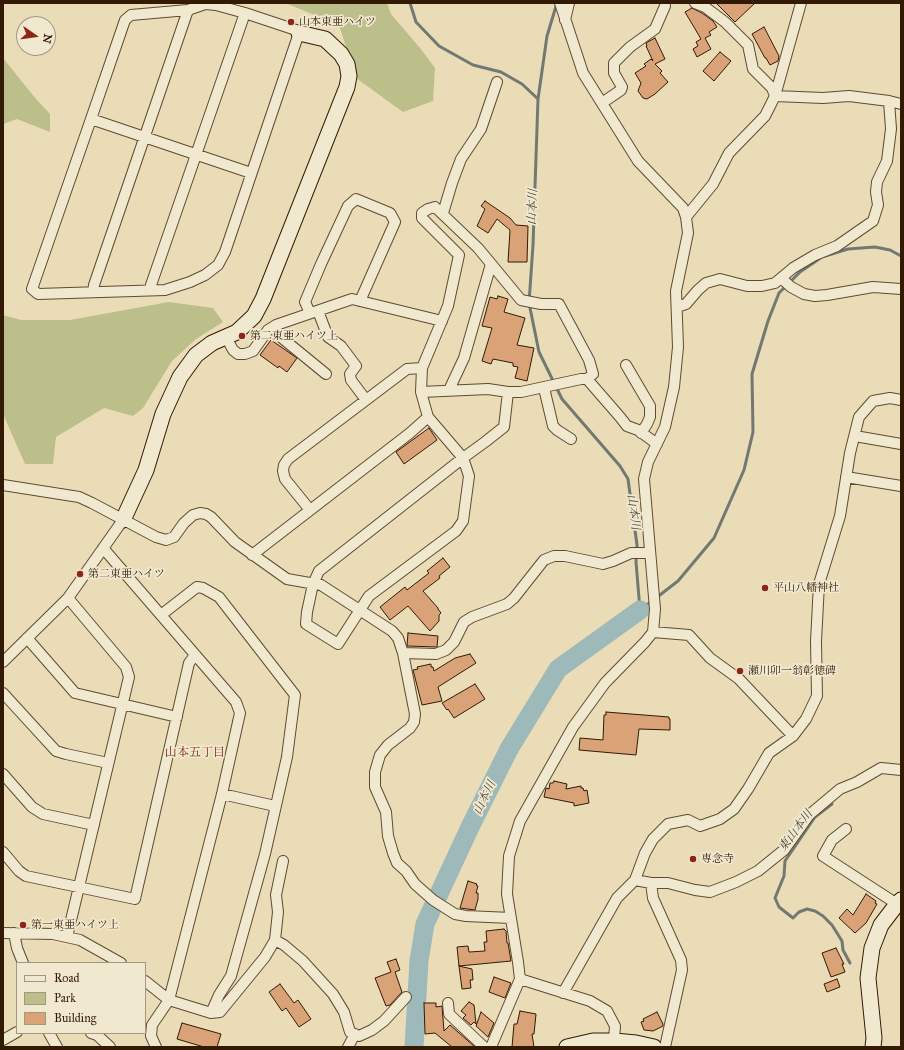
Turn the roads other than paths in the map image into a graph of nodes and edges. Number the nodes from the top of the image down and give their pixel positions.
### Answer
1 (560, 3) edge
2 (569, 3) edge
3 (695, 3) edge
4 (801, 3) edge
5 (666, 4) edge
6 (188, 10) junction
7 (244, 13) junction
8 (566, 20) junction
9 (300, 33) junction
10 (497, 82) dead end
11 (775, 96) junction
12 (889, 101) junction
13 (602, 103) junction
14 (901, 104) edge
15 (92, 119) junction
16 (144, 137) junction
17 (196, 154) junction
18 (251, 173) junction
19 (443, 213) junction
20 (686, 217) junction
21 (491, 264) junction
22 (781, 278) junction
23 (901, 289) edge
24 (150, 290) junction
25 (93, 292) junction
26 (360, 301) junction
27 (677, 307) junction
28 (314, 312) junction
29 (442, 321) junction
30 (273, 327) junction
31 (226, 337) junction
32 (626, 365) dead end
33 (422, 368) junction
34 (326, 374) dead end
35 (587, 379) junction
36 (544, 388) junction
37 (449, 390) junction
38 (421, 392) junction
39 (508, 392) junction
40 (366, 400) junction
41 (901, 400) edge
42 (428, 417) junction
43 (641, 433) junction
44 (855, 436) junction
45 (571, 439) dead end
46 (657, 444) junction
47 (901, 444) edge
48 (463, 458) junction
49 (846, 477) junction
50 (3, 485) edge
51 (901, 486) edge
52 (310, 510) junction
53 (123, 520) junction
54 (103, 548) junction
55 (650, 553) junction
56 (252, 555) junction
57 (313, 584) junction
58 (68, 598) junction
59 (360, 610) junction
60 (161, 615) junction
61 (653, 632) junction
62 (27, 638) junction
63 (402, 653) junction
64 (196, 655) junction
65 (3, 662) edge
66 (3, 692) edge
67 (122, 704) junction
68 (177, 717) junction
69 (793, 736) junction
70 (108, 763) junction
71 (901, 770) edge
72 (3, 774) edge
73 (222, 794) junction
74 (275, 806) junction
75 (94, 825) junction
76 (846, 829) dead end
77 (3, 852) edge
78 (283, 861) dead end
79 (635, 880) junction
80 (651, 883) junction
81 (79, 887) junction
82 (899, 902) edge
83 (511, 918) junction
84 (3, 933) edge
85 (14, 933) junction
86 (68, 937) junction
87 (275, 940) junction
88 (24, 962) edge
89 (119, 962) edge
90 (520, 979) junction
91 (146, 982) edge
92 (563, 993) junction
93 (406, 997) dead end
94 (169, 1000) junction
95 (448, 1003) dead end
96 (211, 1012) junction
97 (16, 1033) edge
98 (50, 1034) edge
99 (94, 1034) edge
100 (355, 1034) junction
101 (5, 1039) edge
102 (614, 1041) junction
103 (57, 1047) edge
104 (110, 1047) edge
105 (156, 1047) edge
106 (348, 1047) edge
107 (484, 1047) edge
108 (491, 1047) edge
109 (567, 1047) edge
110 (654, 1047) edge
111 (666, 1047) edge
112 (873, 1047) edge

1 - 8 street
2 - 8 street
3 - 11 street
4 - 11 street
5 - 13 street
6 - 7 street
6 - 15 street
6 - 16 street
7 - 9 street
7 - 17 street
8 - 13 street
9 - 18 street
9 - 31 street
10 - 19 street
11 - 12 street
11 - 20 street
12 - 14 street
12 - 22 street
13 - 20 street
15 - 16 street
15 - 25 street
16 - 17 street
16 - 25 street
17 - 18 street
17 - 24 street
18 - 24 street
19 - 21 street
19 - 29 street
20 - 27 street
21 - 35 street
21 - 37 street
22 - 23 street
22 - 27 street
24 - 25 street
26 - 28 street
26 - 28 street
26 - 29 street
27 - 46 street
28 - 30 street
28 - 40 street
29 - 33 street
30 - 31 street
30 - 34 street
31 - 53 street
32 - 43 street
33 - 38 street
33 - 40 street
35 - 36 street
35 - 43 street
36 - 39 street
36 - 45 street
37 - 38 street
37 - 39 street
38 - 42 street
39 - 48 street
40 - 52 street
41 - 44 street
42 - 48 street
42 - 52 street
43 - 46 street
44 - 47 street
44 - 49 street
46 - 55 street
48 - 57 street
48 - 59 street
49 - 51 street
49 - 69 street
50 - 53 street
52 - 56 street
53 - 54 street
53 - 56 street
54 - 58 street
54 - 60 street
55 - 61 street
55 - 63 street
56 - 57 street
57 - 59 street
57 - 59 street
58 - 62 street
58 - 67 street
59 - 63 street
60 - 64 street
60 - 74 street
61 - 69 street
61 - 83 street
62 - 65 street
62 - 67 street
63 - 83 street
64 - 68 street
64 - 73 street
66 - 70 street
67 - 68 street
67 - 70 street
68 - 81 street
69 - 79 street
70 - 75 street
71 - 80 street
72 - 75 street
73 - 74 street
73 - 94 street
74 - 96 street
75 - 81 street
76 - 82 street
77 - 81 street
78 - 87 street
79 - 80 street
79 - 92 street
80 - 111 street
81 - 86 street
82 - 112 street
83 - 90 street
84 - 85 street
85 - 86 street
85 - 88 street
86 - 89 street
87 - 96 street
87 - 100 street
90 - 92 street
90 - 108 street
91 - 94 street
92 - 102 street
93 - 100 street
94 - 96 street
94 - 105 street
95 - 107 street
97 - 101 street
98 - 103 street
99 - 104 street
100 - 106 street
102 - 109 street
102 - 110 street

